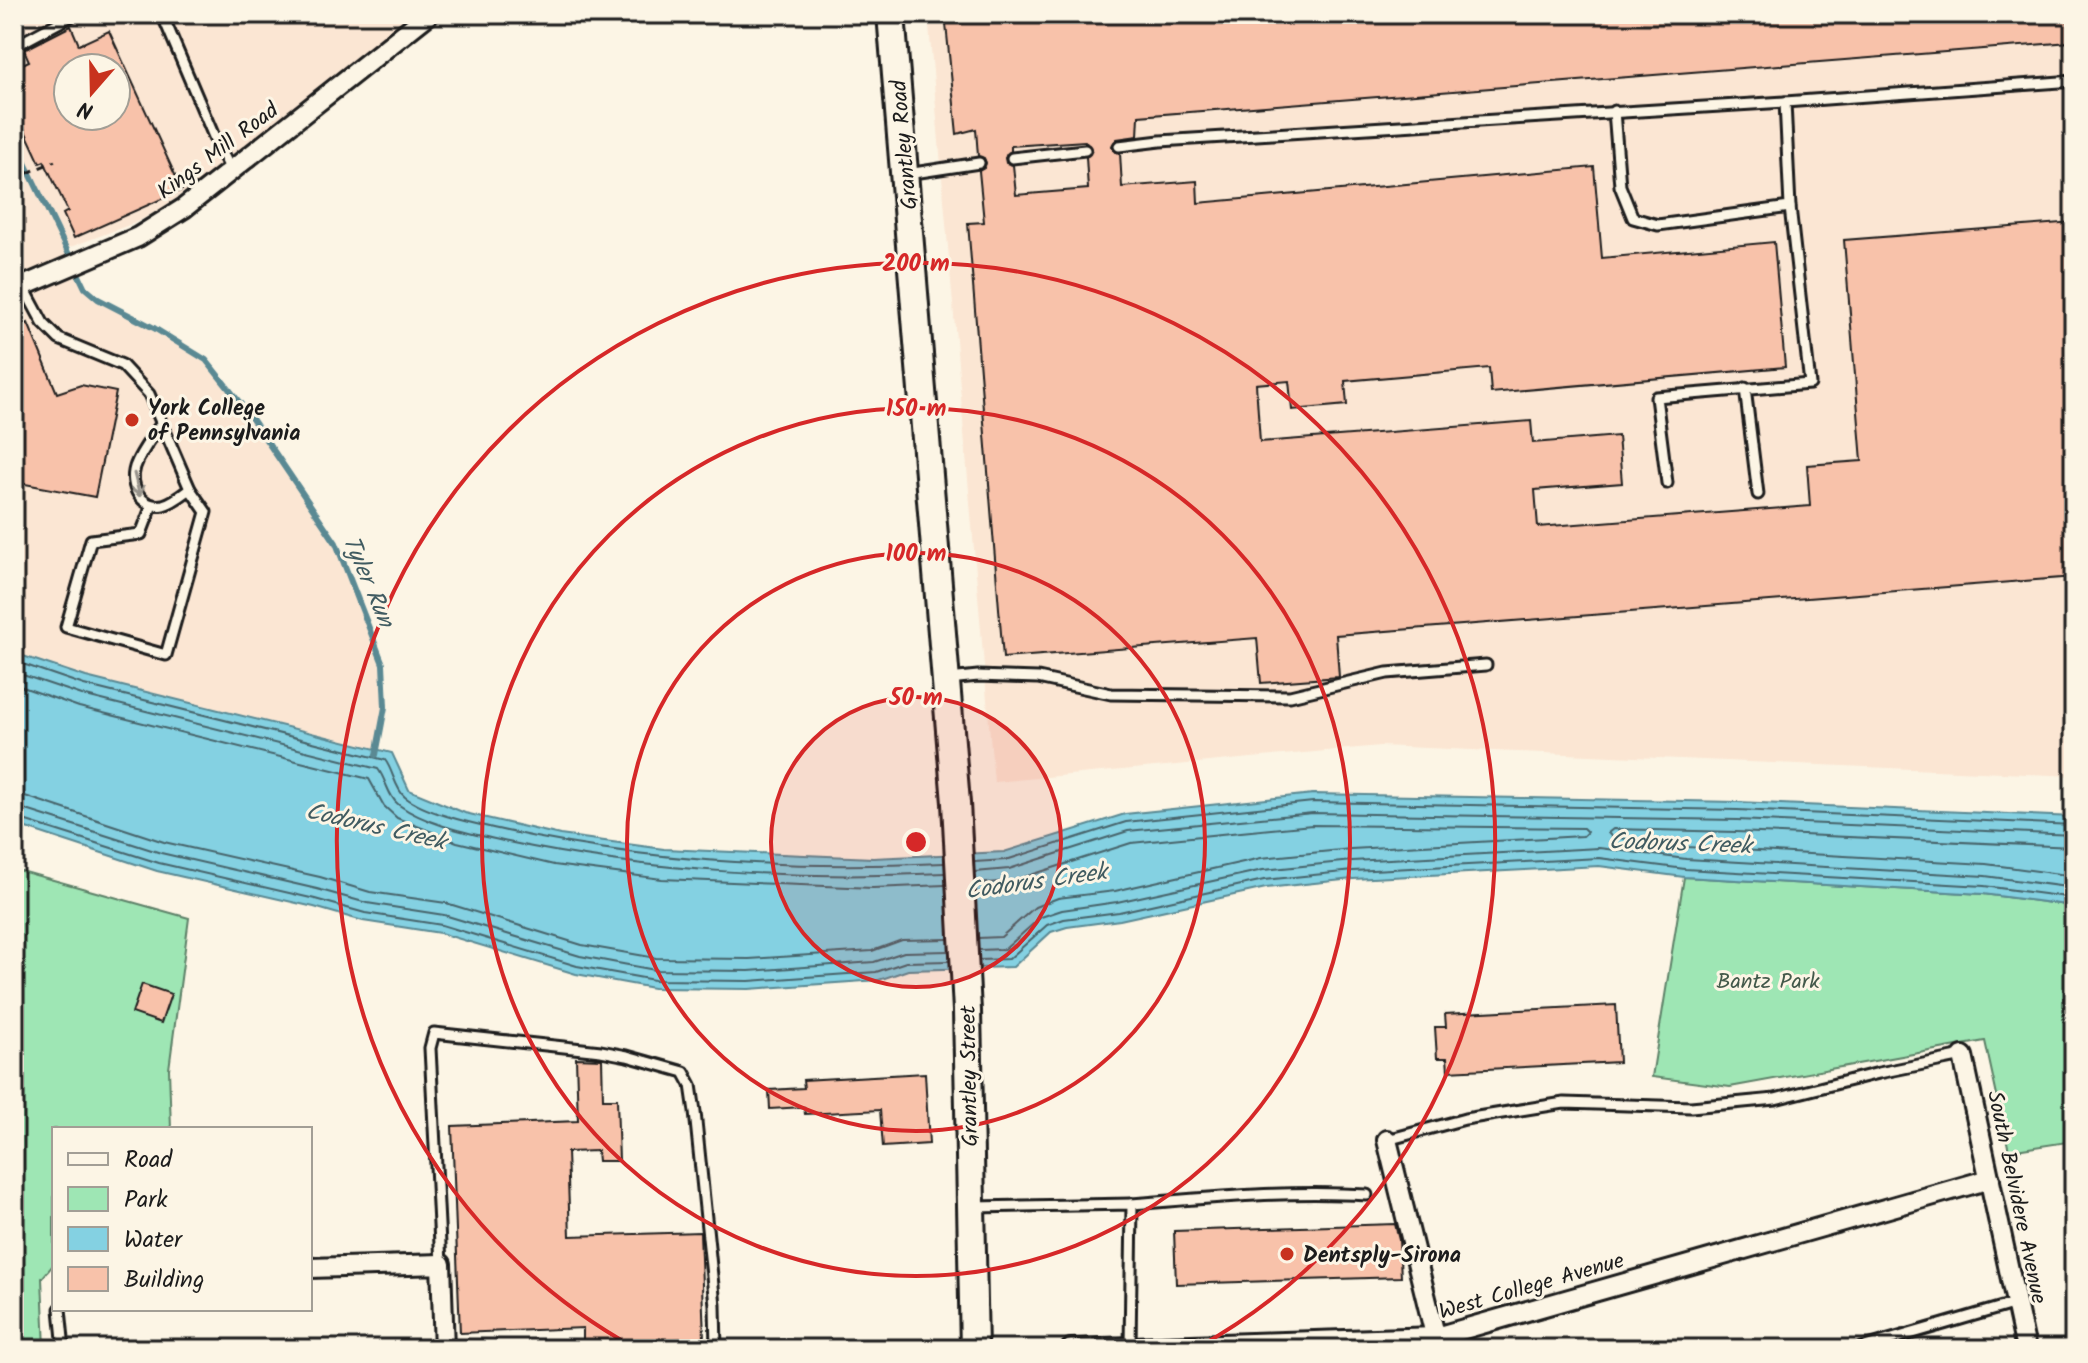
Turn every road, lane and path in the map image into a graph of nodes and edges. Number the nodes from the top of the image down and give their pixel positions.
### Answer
1 (75, 14) edge
2 (162, 14) edge
3 (429, 14) edge
4 (891, 14) edge
5 (15, 46) edge
6 (2074, 81) edge
7 (1785, 102) junction
8 (1614, 111) junction
9 (1119, 146) dead end
10 (1085, 150) dead end
11 (1012, 158) dead end
12 (55, 161) dead end
13 (979, 163) dead end
14 (231, 170) junction
15 (905, 174) junction
16 (14, 179) edge
17 (1790, 207) junction
18 (14, 269) edge
19 (18, 288) edge
20 (1745, 388) junction
21 (161, 424) junction
22 (1667, 483) dead end
23 (190, 489) junction
24 (1758, 494) dead end
25 (152, 505) junction
26 (1486, 665) dead end
27 (946, 679) junction
28 (956, 803) joint
29 (1963, 1056) joint
30 (1387, 1140) joint
31 (1990, 1179) junction
32 (1367, 1195) dead end
33 (1132, 1204) junction
34 (971, 1207) junction
35 (441, 1264) junction
36 (312, 1268) edge
37 (2016, 1303) junction
38 (60, 1311) edge
39 (1437, 1343) edge
40 (1132, 1348) edge
41 (64, 1349) edge
42 (444, 1349) edge
43 (716, 1349) edge
44 (974, 1349) edge
45 (1071, 1349) edge
46 (1858, 1349) edge
47 (2026, 1349) edge

1 - 5 lane
2 - 14 lane
3 - 14 street, Kings Mill Road
4 - 15 street, Grantley Road
6 - 7 lane
7 - 8 lane
7 - 17 lane
8 - 9 lane
8 - 17 lane
10 - 11 lane
12 - 16 path
13 - 15 lane
14 - 19 street, Kings Mill Road
15 - 27 street, Grantley Road
17 - 20 lane
18 - 19 lane
19 - 21 lane
20 - 22 lane
20 - 24 lane
21 - 23 lane
21 -> 25 lane
23 - 25 lane
23 - 25 lane
26 - 27 lane
27 - 28 street, Grantley Road
28 - 34 street, Grantley Street
29 - 30 lane
29 - 31 street, South Belvidere Avenue
30 - 39 street
31 - 37 street, South Belvidere Avenue
31 - 39 street, West College Avenue
32 - 33 lane
33 - 34 lane
33 - 40 lane
34 - 44 street, Grantley Street
35 - 36 street
35 - 42 street
35 - 43 lane
37 - 46 lane
37 - 47 street, South Belvidere Avenue
38 - 41 lane
39 - 40 street, West College Avenue
40 - 45 street, West College Avenue

